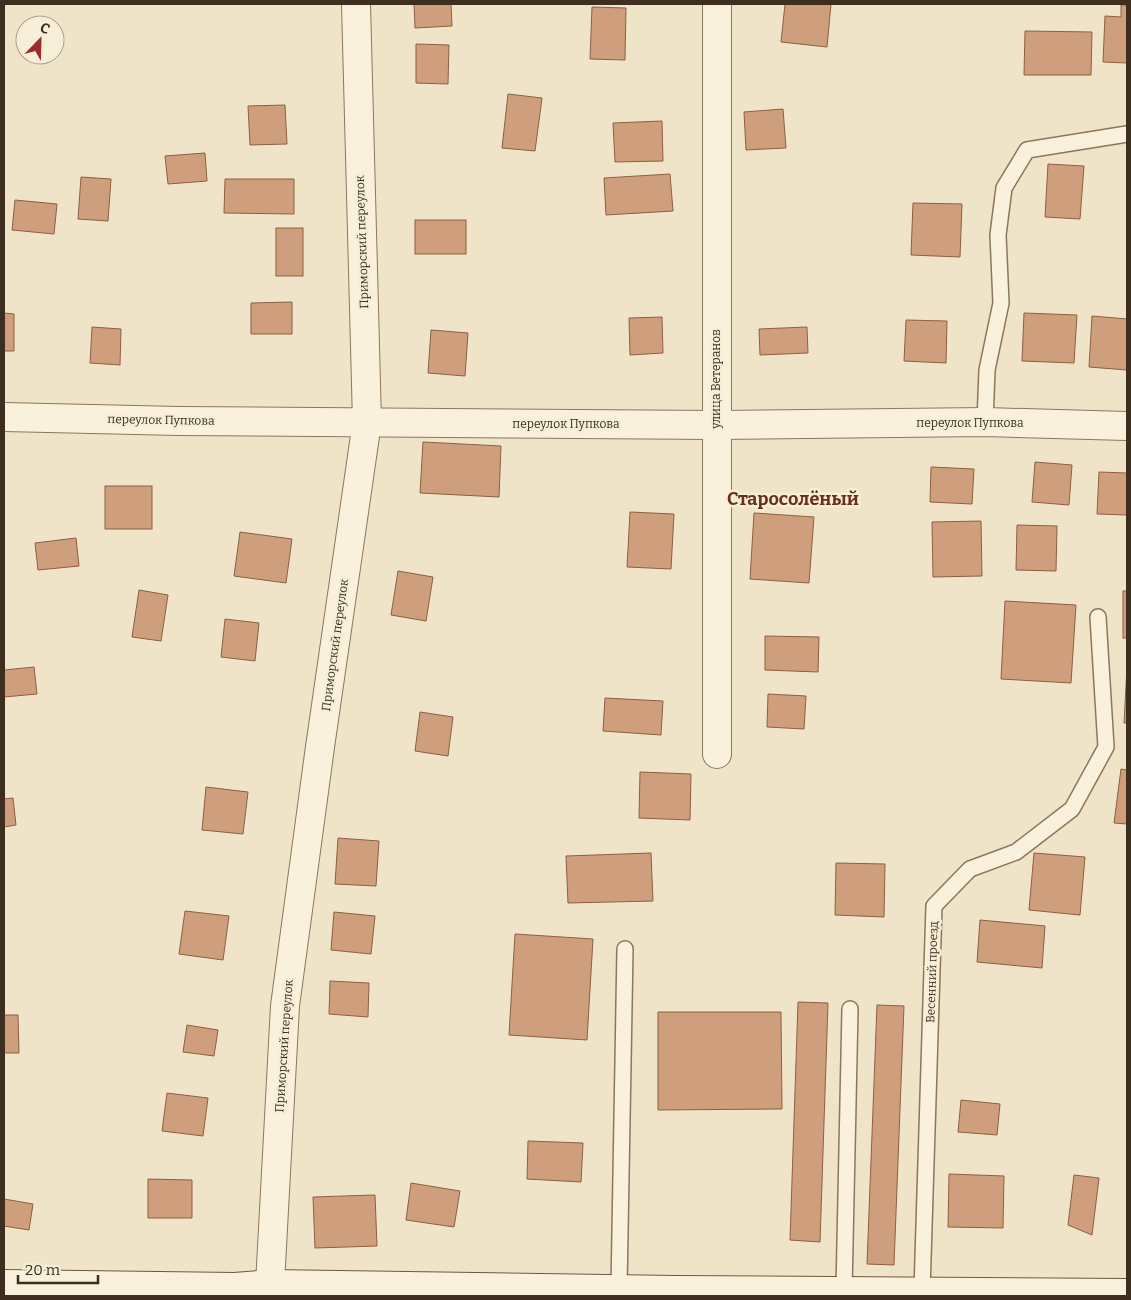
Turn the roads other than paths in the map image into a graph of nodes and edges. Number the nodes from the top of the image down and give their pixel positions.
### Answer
1 (356, 4) edge
2 (716, 4) edge
3 (1127, 134) edge
4 (4, 417) edge
5 (367, 422) junction
6 (985, 422) junction
7 (716, 425) junction
8 (1127, 426) edge
9 (1098, 618) dead end
10 (717, 754) dead end
11 (625, 949) dead end
12 (850, 1009) dead end
13 (4, 1284) edge
14 (270, 1284) junction
15 (619, 1289) junction
16 (844, 1290) junction
17 (922, 1290) junction
18 (235, 1292) edge
19 (1127, 1292) edge
20 (676, 1293) edge

1 - 5 street, Приморский переулок
2 - 7 street, улица Ветеранов
3 - 6 lane
4 - 5 street, переулок Пупкова
5 - 7 street, переулок Пупкова
5 - 14 street, Приморский переулок
6 - 7 street, переулок Пупкова
6 - 8 street, переулок Пупкова
7 - 10 street, улица Ветеранов
9 - 17 lane, Весенний проезд
11 - 15 lane
12 - 16 lane
13 - 18 street
14 - 15 street
14 - 18 street
15 - 20 street
16 - 17 street
16 - 20 street
17 - 19 street

